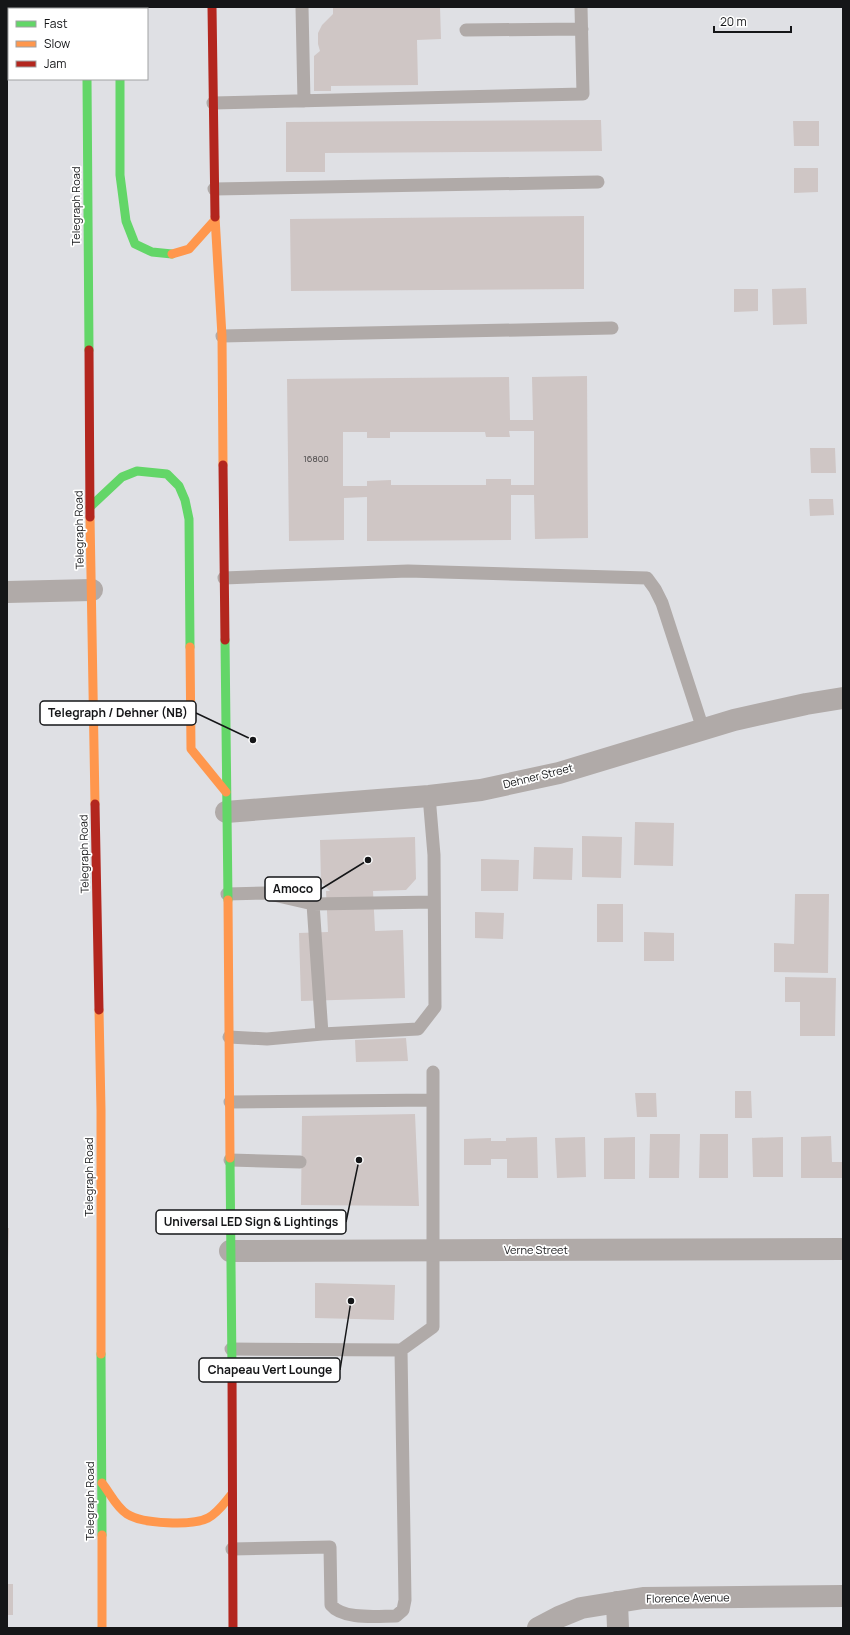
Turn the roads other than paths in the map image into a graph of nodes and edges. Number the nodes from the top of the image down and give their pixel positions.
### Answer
1 (212, 7) edge
2 (302, 7) edge
3 (581, 7) edge
4 (582, 29) junction
5 (466, 30) dead end
6 (87, 80) edge
7 (120, 80) edge
8 (304, 101) junction
9 (213, 103) junction
10 (598, 182) dead end
11 (214, 188) junction
12 (214, 220) junction
13 (612, 328) dead end
14 (222, 336) junction
15 (90, 507) junction
16 (224, 578) junction
17 (92, 590) junction
18 (7, 592) edge
19 (843, 698) edge
20 (703, 729) junction
21 (429, 796) junction
22 (226, 802) junction
23 (227, 894) junction
24 (434, 902) junction
25 (313, 904) junction
26 (322, 1034) junction
27 (229, 1037) junction
28 (433, 1072) dead end
29 (433, 1100) junction
30 (230, 1102) junction
31 (230, 1160) junction
32 (300, 1162) dead end
33 (843, 1249) edge
34 (230, 1251) junction
35 (434, 1251) junction
36 (231, 1349) junction
37 (401, 1350) junction
38 (102, 1483) junction
39 (232, 1494) junction
40 (232, 1549) junction
41 (843, 1596) edge
42 (617, 1602) junction
43 (102, 1628) edge
44 (233, 1628) edge
45 (538, 1628) edge
46 (618, 1628) edge

1 - 9 main road
2 - 8 lane
3 - 4 lane
4 - 5 lane
4 - 8 lane
6 - 15 main road, Telegraph Road
7 - 12 main road
8 - 9 lane
9 - 11 main road
10 - 11 lane
11 - 12 main road
12 - 14 main road
13 - 14 lane
14 - 16 main road
15 - 17 main road, Telegraph Road
15 - 22 main road
16 - 20 lane
16 - 22 main road
17 - 18 street
17 - 38 main road, Telegraph Road
19 - 20 street, Dehner Street
20 - 21 street, Dehner Street
21 - 22 street, Dehner Street
21 - 24 lane
22 - 23 main road
23 - 25 lane
23 - 27 main road
24 - 25 lane
24 - 26 lane
25 - 26 lane
26 - 27 lane
27 - 30 main road
28 - 29 lane
29 - 30 lane
29 - 35 lane
30 - 31 main road
31 - 32 lane
31 - 34 main road
33 - 35 street, Verne Street
34 - 35 street, Verne Street
34 - 36 main road
35 - 37 lane
36 - 37 lane
36 - 39 main road
37 - 40 lane
38 - 39 main road
38 - 43 main road, Telegraph Road
39 - 40 main road
40 - 44 main road
41 - 42 street, Florence Avenue
42 - 45 street, Florence Avenue
42 - 46 street

